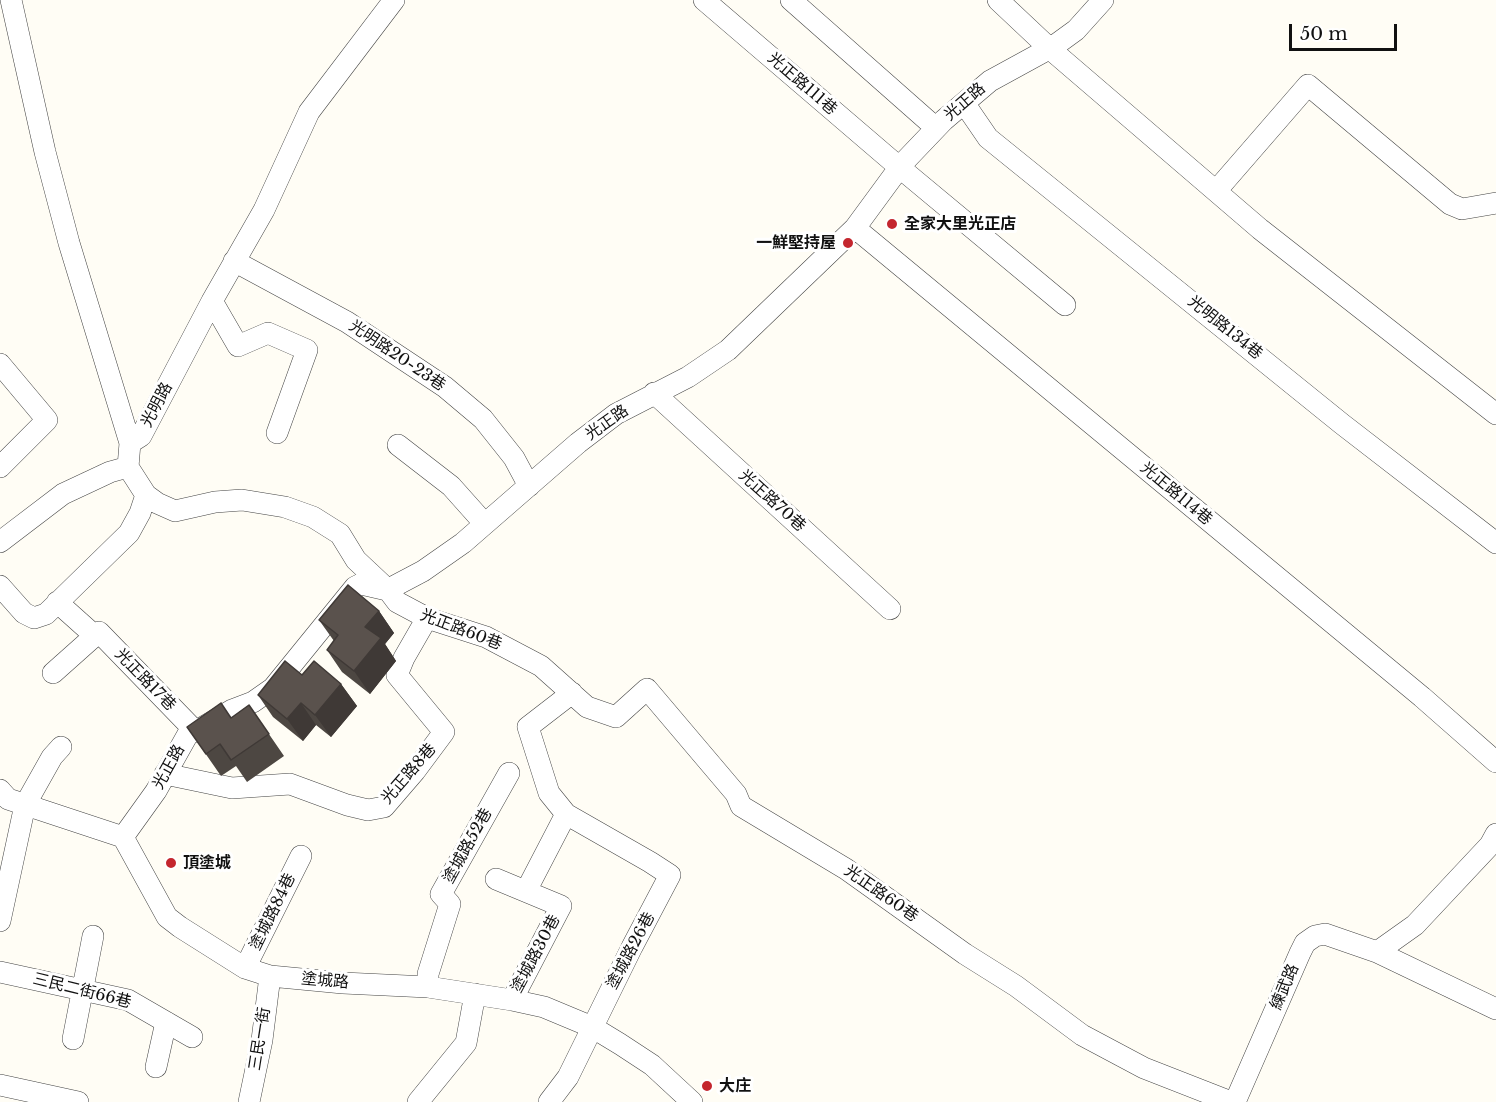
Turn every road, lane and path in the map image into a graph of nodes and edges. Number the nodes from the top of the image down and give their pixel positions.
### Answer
1 (11, 0) edge
2 (394, 0) edge
3 (704, 0) edge
4 (791, 0) edge
5 (998, 0) edge
6 (1103, 0) edge
7 (1049, 48) junction
8 (964, 104) junction
9 (936, 128) junction
10 (899, 168) junction
11 (1216, 191) junction
12 (1496, 203) edge
13 (855, 228) junction
14 (234, 261) junction
15 (212, 301) junction
16 (1065, 305) dead end
17 (0, 364) edge
18 (654, 393) junction
19 (1496, 414) edge
20 (277, 433) dead end
21 (130, 443) junction
22 (398, 445) dead end
23 (0, 467) edge
24 (128, 467) junction
25 (529, 486) junction
26 (146, 495) junction
27 (484, 523) junction
28 (0, 542) edge
29 (1496, 543) edge
30 (0, 586) edge
31 (388, 590) junction
32 (57, 602) junction
33 (890, 609) dead end
34 (427, 618) junction
35 (95, 636) junction
36 (53, 673) dead end
37 (572, 693) junction
38 (195, 731) junction
39 (53, 749) dead end
40 (1496, 762) edge
41 (509, 773) dead end
42 (165, 774) junction
43 (0, 790) edge
44 (25, 805) junction
45 (566, 814) junction
46 (1496, 834) edge
47 (123, 837) junction
48 (301, 856) dead end
49 (496, 879) dead end
50 (526, 891) junction
51 (1, 912) edge
52 (93, 936) dead end
53 (1377, 952) junction
54 (245, 968) junction
55 (0, 972) edge
56 (270, 976) junction
57 (428, 987) junction
58 (82, 990) junction
59 (475, 994) junction
60 (512, 1000) junction
61 (1496, 1009) edge
62 (166, 1022) junction
63 (592, 1027) junction
64 (192, 1037) dead end
65 (73, 1039) dead end
66 (156, 1067) dead end
67 (0, 1084) edge
68 (682, 1098) edge
69 (78, 1102) edge
70 (249, 1102) edge
71 (418, 1102) edge
72 (549, 1102) edge
73 (1233, 1102) edge

1 - 21 street, 光明路
2 - 14 street, 光明路
3 - 10 street, 光正路111巷
4 - 9 street
5 - 7 street
6 - 7 street, 光正路
7 - 8 street, 光正路
7 - 11 street
8 - 9 street, 光正路
8 - 29 street, 光明路134巷
9 - 10 street, 光正路
10 - 13 street, 光正路
10 - 16 street, 光正路111巷
11 - 12 street
11 - 19 street
13 - 18 street, 光正路
13 - 40 street, 光正路114巷
14 - 15 street, 光明路
14 - 25 street, 光明路20-23巷
15 - 20 street
15 - 21 street, 光明路
17 - 23 street
18 - 25 street, 光正路
18 - 33 street, 光正路70巷
21 - 24 street
22 - 27 street
24 - 26 street
24 - 28 street
25 - 27 street, 光正路
26 - 31 street, 光正路60巷
26 - 32 street
27 - 31 street, 光正路
30 - 32 street
31 - 34 street, 光正路60巷
31 - 38 street, 光正路
32 - 35 street, 光正路17巷
34 - 37 street, 光正路60巷
34 - 42 street, 光正路8巷
35 - 36 street
35 - 38 street, 光正路17巷
37 - 45 street
37 - 73 street, 光正路60巷
38 - 42 street, 光正路
39 - 44 street
41 - 57 street, 塗城路52巷
42 - 47 street, 光正路
43 - 44 street
44 - 47 street
44 - 51 street
45 - 50 street
45 - 63 street, 塗城路26巷
46 - 53 street
47 - 54 street, 塗城路
48 - 54 street, 塗城路84巷
49 - 50 street, 塗城路30巷
50 - 60 street, 塗城路30巷
52 - 58 street
53 - 61 street, 練武路
53 - 73 street, 練武路
54 - 56 street, 塗城路
55 - 58 street, 三民二街66巷
56 - 57 street, 塗城路
56 - 70 street, 三民一街
57 - 59 street, 塗城路
58 - 62 street, 三民二街66巷
58 - 65 street
59 - 60 street, 塗城路
59 - 71 street
60 - 63 street, 塗城路
62 - 64 street, 三民二街66巷
62 - 66 street
63 - 68 street, 塗城路
63 - 72 street, 塗城路26巷
67 - 69 street

